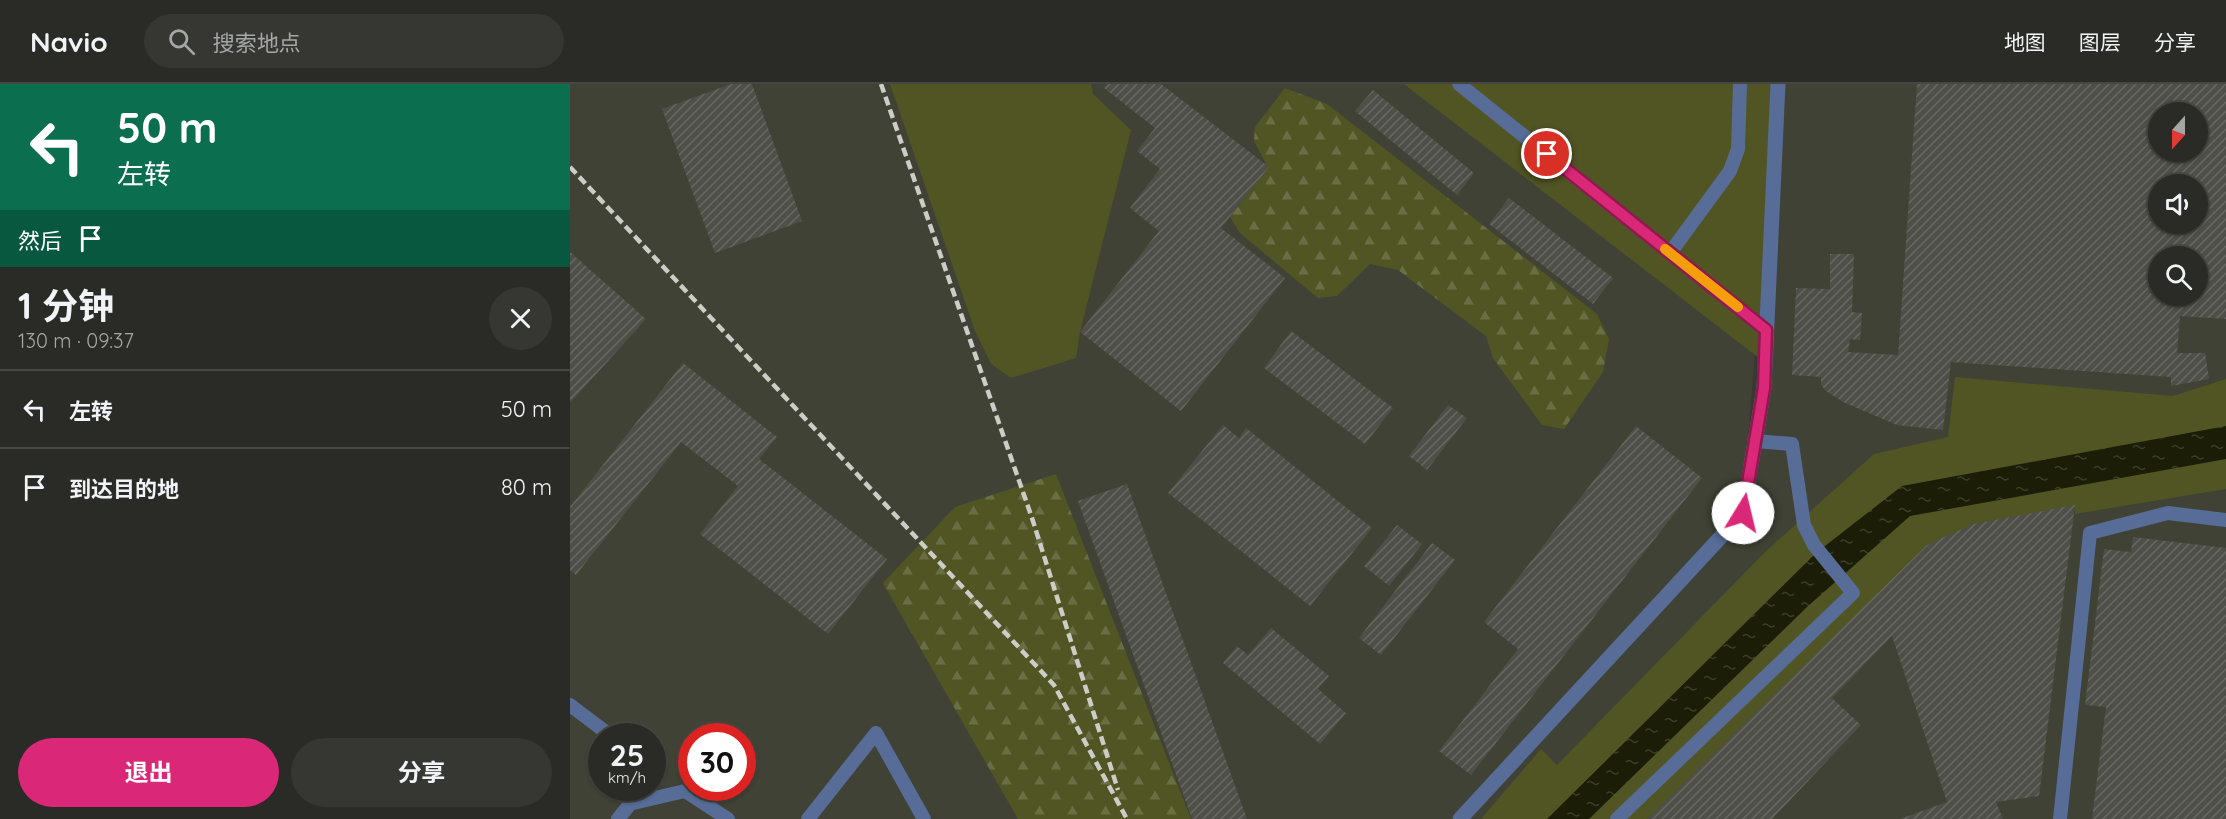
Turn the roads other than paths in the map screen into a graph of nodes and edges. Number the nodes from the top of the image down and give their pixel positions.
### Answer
1 (1459, 84) edge
2 (1740, 84) edge
3 (1778, 84) edge
4 (1670, 253) junction
5 (1766, 330) junction
6 (1755, 441) junction
7 (2226, 520) edge
8 (570, 705) edge
9 (594, 723) edge
10 (632, 801) edge
11 (629, 804) junction
12 (618, 819) edge
13 (728, 819) edge
14 (808, 819) edge
15 (924, 819) edge
16 (1460, 819) edge
17 (1617, 819) edge
18 (2060, 819) edge

1 - 4 lane
2 - 4 lane
3 - 5 street
4 - 5 lane
5 - 6 street
6 - 16 street
6 - 17 lane
7 - 18 lane
8 - 9 lane
10 - 11 lane
11 - 12 lane
11 - 13 lane
14 - 15 lane

